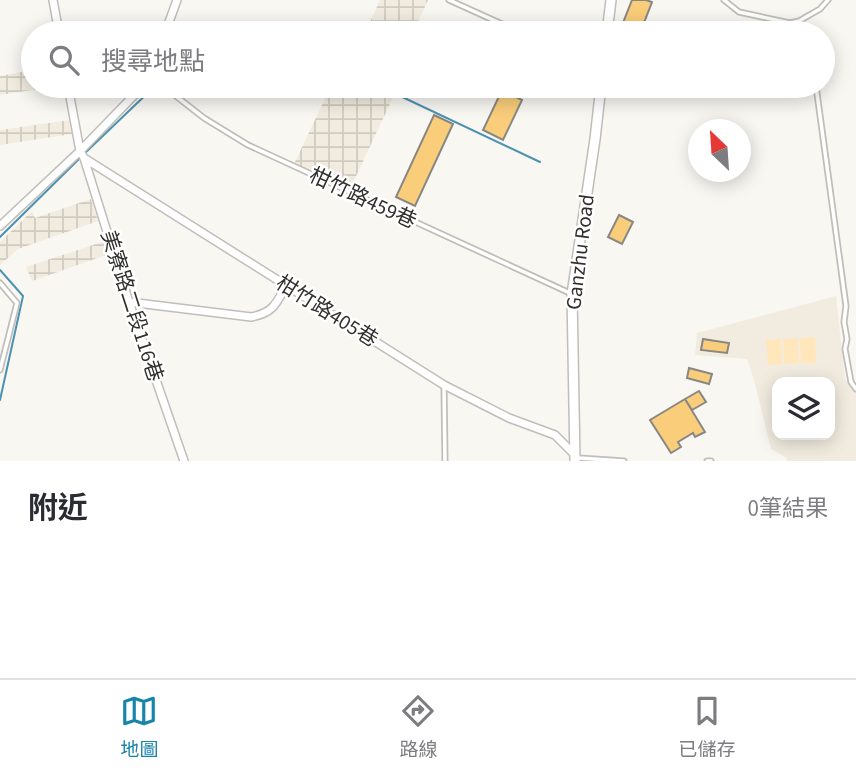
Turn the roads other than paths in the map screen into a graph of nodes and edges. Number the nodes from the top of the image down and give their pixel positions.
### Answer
1 (53, 0) edge
2 (177, 0) edge
3 (449, 0) edge
4 (611, 0) edge
5 (724, 0) edge
6 (828, 0) edge
7 (57, 21) edge
8 (169, 21) edge
9 (495, 21) edge
10 (608, 21) edge
11 (781, 21) edge
12 (799, 21) edge
13 (70, 98) edge
14 (132, 98) edge
15 (178, 98) edge
16 (600, 98) edge
17 (818, 98) edge
18 (82, 154) junction
19 (0, 226) edge
20 (0, 283) edge
21 (286, 286) junction
22 (572, 294) junction
23 (130, 302) junction
24 (0, 370) edge
25 (444, 385) junction
26 (856, 389) edge
27 (575, 457) edge
28 (184, 461) edge
29 (445, 461) edge
30 (624, 461) edge

1 - 7 street
2 - 8 street
3 - 9 lane
4 - 10 street
5 - 11 lane
6 - 12 lane
13 - 18 street, 美寮路二段116巷
14 - 18 street
15 - 22 lane, 柑竹路459巷
16 - 22 street, Ganzhu Road
17 - 26 lane
18 - 19 street
18 - 21 street, 柑竹路405巷
18 - 23 street, 美寮路二段116巷
20 - 24 lane
21 - 23 street
21 - 25 street, 柑竹路405巷
22 - 27 street, Ganzhu Road
23 - 28 street, 美寮路二段116巷
25 - 27 street, 柑竹路405巷
25 - 29 lane
27 - 30 lane

